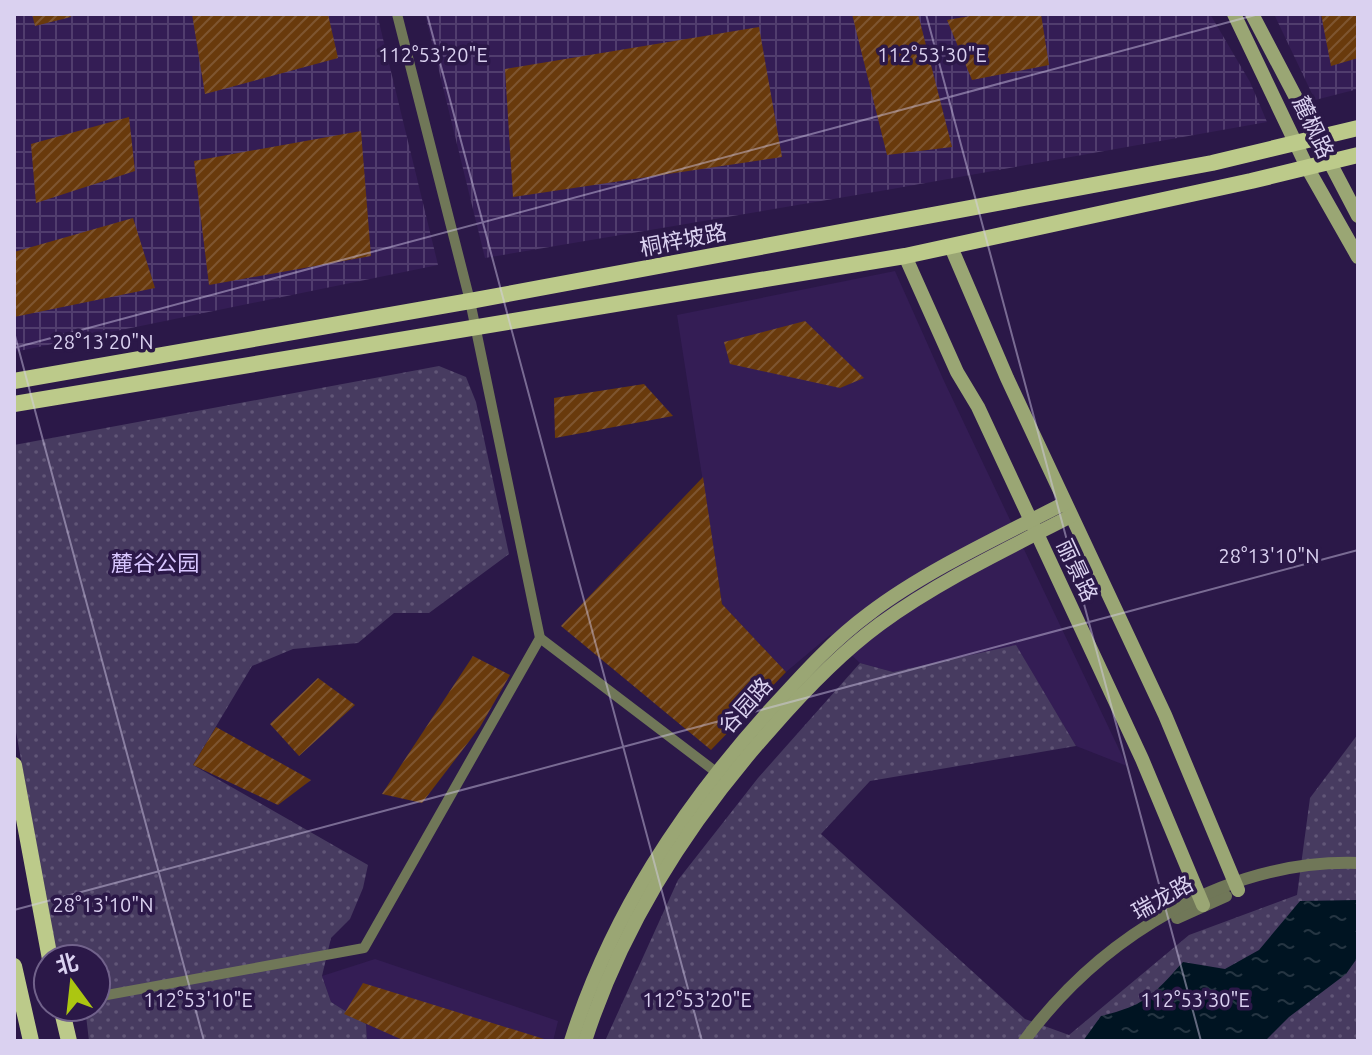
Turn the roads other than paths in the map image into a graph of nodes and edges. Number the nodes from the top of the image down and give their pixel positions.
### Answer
1 (397, 14) edge
2 (1234, 14) edge
3 (1252, 14) edge
4 (1358, 128) edge
5 (1316, 140) junction
6 (1298, 144) junction
7 (1358, 155) edge
8 (1329, 163) junction
9 (1308, 169) junction
10 (1358, 216) edge
11 (951, 247) junction
12 (905, 256) junction
13 (1358, 257) edge
14 (470, 301) junction
15 (475, 329) junction
16 (14, 381) edge
17 (14, 404) edge
18 (1068, 509) junction
19 (1034, 527) junction
20 (540, 638) junction
21 (14, 765) edge
22 (716, 772) junction
23 (1358, 863) edge
24 (1358, 870) edge
25 (1237, 887) junction
26 (1202, 901) junction
27 (47, 943) edge
28 (14, 966) edge
29 (112, 994) edge
30 (31, 1041) edge
31 (571, 1041) edge
32 (585, 1041) edge
33 (1024, 1041) edge
34 (1033, 1041) edge

1 - 14 street
2 - 6 main road, 麓枫路
3 - 5 main road
4 - 5 main road, 桐梓坡路
5 - 6 main road, 桐梓坡路
5 - 8 main road
6 - 9 main road, 麓枫路
6 - 14 main road, 桐梓坡路
7 - 8 main road
8 - 9 main road
8 - 10 main road
9 - 11 main road
9 - 13 main road, 麓枫路
11 - 12 main road
11 - 18 main road, 丽景路
12 - 15 main road
12 - 19 main road, 丽景路
14 - 15 street
14 - 16 main road, 桐梓坡路
15 - 17 main road
15 - 20 street
18 - 19 main road, 谷园路
18 - 25 main road, 丽景路
19 - 22 main road, 谷园路
19 - 26 main road, 丽景路
19 - 32 main road, 谷园路
20 - 22 street
20 - 29 street
21 - 27 main road
22 - 31 main road, 谷园路
23 - 25 street, 瑞龙路
24 - 25 street, 瑞龙路
25 - 26 street, 瑞龙路
26 - 33 street, 瑞龙路
26 - 34 street, 瑞龙路
28 - 30 main road

